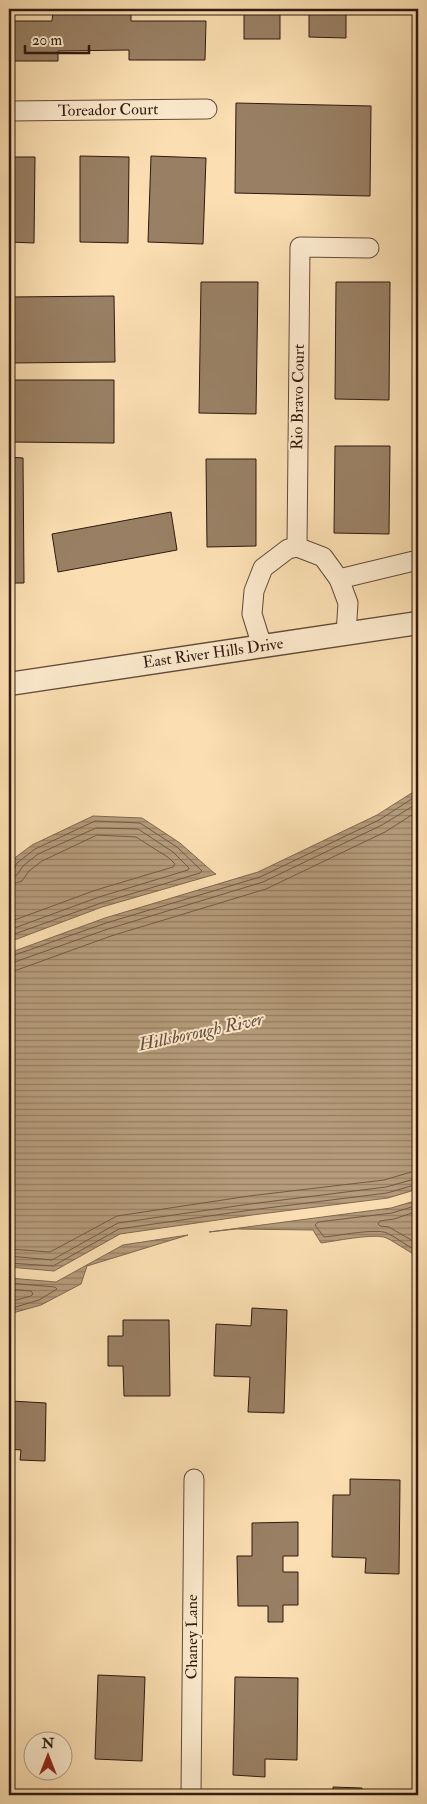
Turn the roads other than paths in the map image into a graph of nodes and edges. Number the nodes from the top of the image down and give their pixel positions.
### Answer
1 (206, 109) dead end
2 (9, 111) edge
3 (369, 248) dead end
4 (297, 547) junction
5 (418, 560) edge
6 (339, 580) junction
7 (418, 623) edge
8 (346, 634) junction
9 (262, 646) junction
10 (9, 684) edge
11 (194, 1479) dead end
12 (191, 1795) edge

1 - 2 street, Toreador Court
3 - 4 street, Rio Bravo Court
4 - 6 street
4 - 9 street
5 - 6 street
6 - 8 street
7 - 8 street, East River Hills Drive
8 - 9 street, East River Hills Drive
9 - 10 street, East River Hills Drive
11 - 12 street, Chaney Lane

